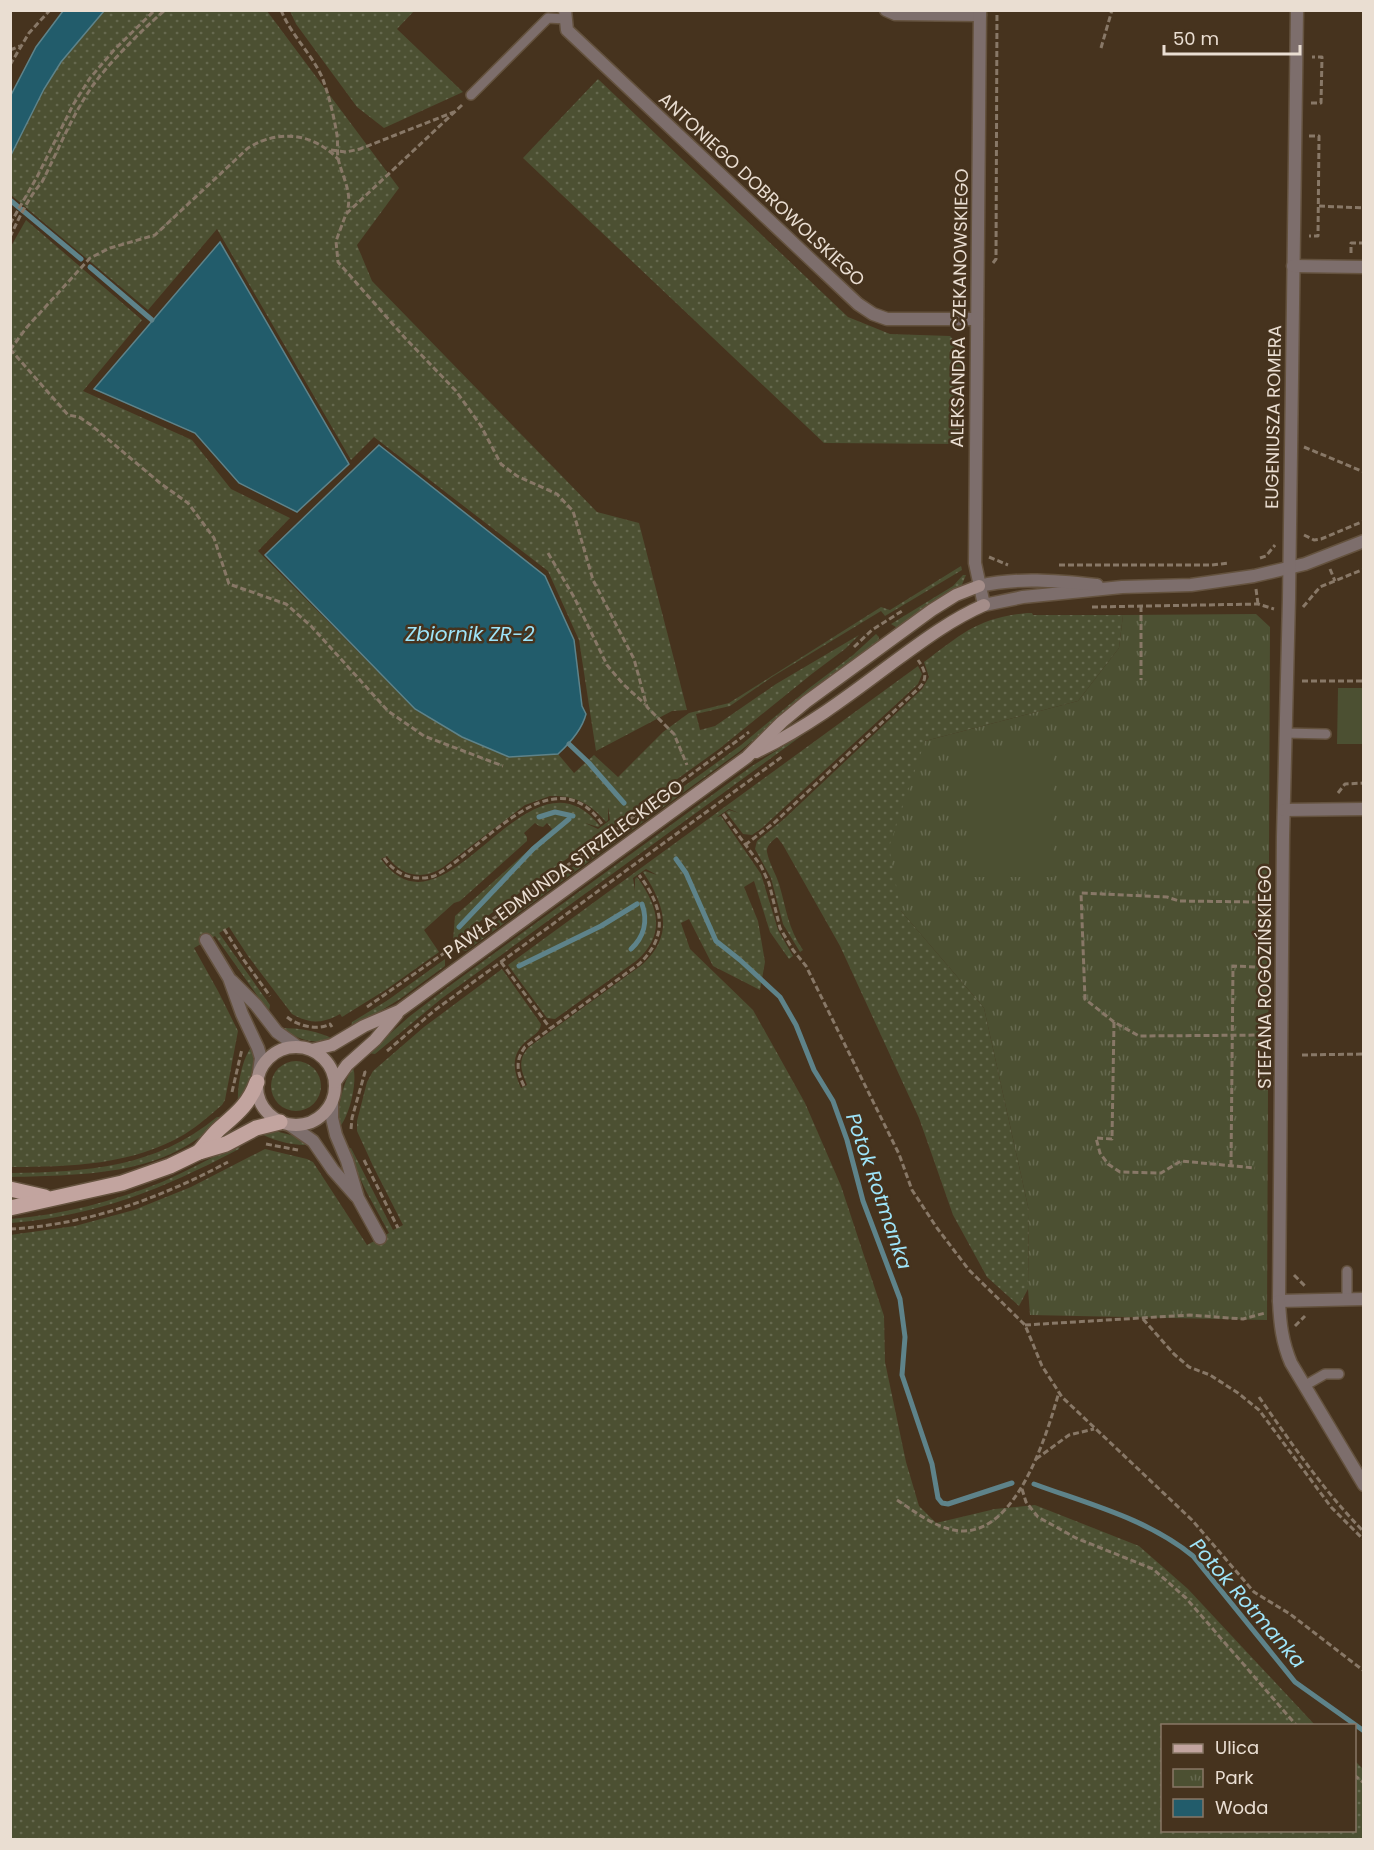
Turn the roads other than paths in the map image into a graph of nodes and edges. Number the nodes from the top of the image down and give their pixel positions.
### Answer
1 (886, 10) edge
2 (1298, 10) edge
3 (980, 13) edge
4 (565, 15) edge
5 (471, 95) road end
6 (1293, 266) junction
7 (1364, 267) edge
8 (977, 319) junction
9 (1364, 541) edge
10 (1289, 569) junction
11 (979, 586) junction
12 (1122, 587) junction
13 (984, 605) junction
14 (1285, 733) junction
15 (1326, 734) dead end
16 (747, 757) junction
17 (1364, 809) edge
18 (1284, 810) junction
19 (206, 940) dead end
20 (229, 978) junction
21 (399, 1011) junction
22 (298, 1047) junction
23 (312, 1050) junction
24 (258, 1077) junction
25 (335, 1082) junction
26 (332, 1102) junction
27 (285, 1124) junction
28 (199, 1152) junction
29 (10, 1189) edge
30 (51, 1198) junction
31 (358, 1198) junction
32 (10, 1208) edge
33 (380, 1238) dead end
34 (1347, 1271) dead end
35 (1347, 1299) junction
36 (1364, 1299) edge
37 (1279, 1301) junction
38 (1339, 1374) dead end
39 (1304, 1386) junction
40 (1364, 1485) edge

1 - 3 street
2 - 6 street, EUGENIUSZA ROMERA
3 - 8 street, ALEKSANDRA CZEKANOWSKIEGO
4 - 5 lane
4 - 8 street, ANTONIEGO DOBROWOLSKIEGO
6 - 7 street
6 - 10 street, EUGENIUSZA ROMERA
8 - 11 street, ALEKSANDRA CZEKANOWSKIEGO
9 - 10 street, PAWŁA EDMUNDA STRZELECKIEGO
10 - 12 street, PAWŁA EDMUNDA STRZELECKIEGO
10 - 14 street, STEFANA ROGOZIŃSKIEGO
11 - 12 street, PAWŁA EDMUNDA STRZELECKIEGO
11 - 13 street, ALEKSANDRA CZEKANOWSKIEGO
11 - 16 main road, PAWŁA EDMUNDA STRZELECKIEGO
12 - 13 street, PAWŁA EDMUNDA STRZELECKIEGO
13 - 16 main road, PAWŁA EDMUNDA STRZELECKIEGO
14 - 15 lane
14 - 18 street, STEFANA ROGOZIŃSKIEGO
16 - 21 main road, PAWŁA EDMUNDA STRZELECKIEGO
17 - 18 street
18 - 37 street, STEFANA ROGOZIŃSKIEGO
19 - 20 street
20 - 22 street
20 - 24 street
21 - 23 main road, PAWŁA EDMUNDA STRZELECKIEGO
21 - 25 main road, PAWŁA EDMUNDA STRZELECKIEGO
22 - 23 main road
22 - 24 main road
23 - 25 main road
24 - 27 main road
24 - 28 main road
25 - 26 main road
26 - 27 main road
26 - 31 street
27 - 28 main road
27 - 31 street
28 - 30 main road
29 - 30 main road
30 - 32 main road
31 - 33 street
34 - 35 lane
35 - 36 street
35 - 37 street
37 - 39 street, STEFANA ROGOZIŃSKIEGO
38 - 39 lane
39 - 40 street, STEFANA ROGOZIŃSKIEGO

